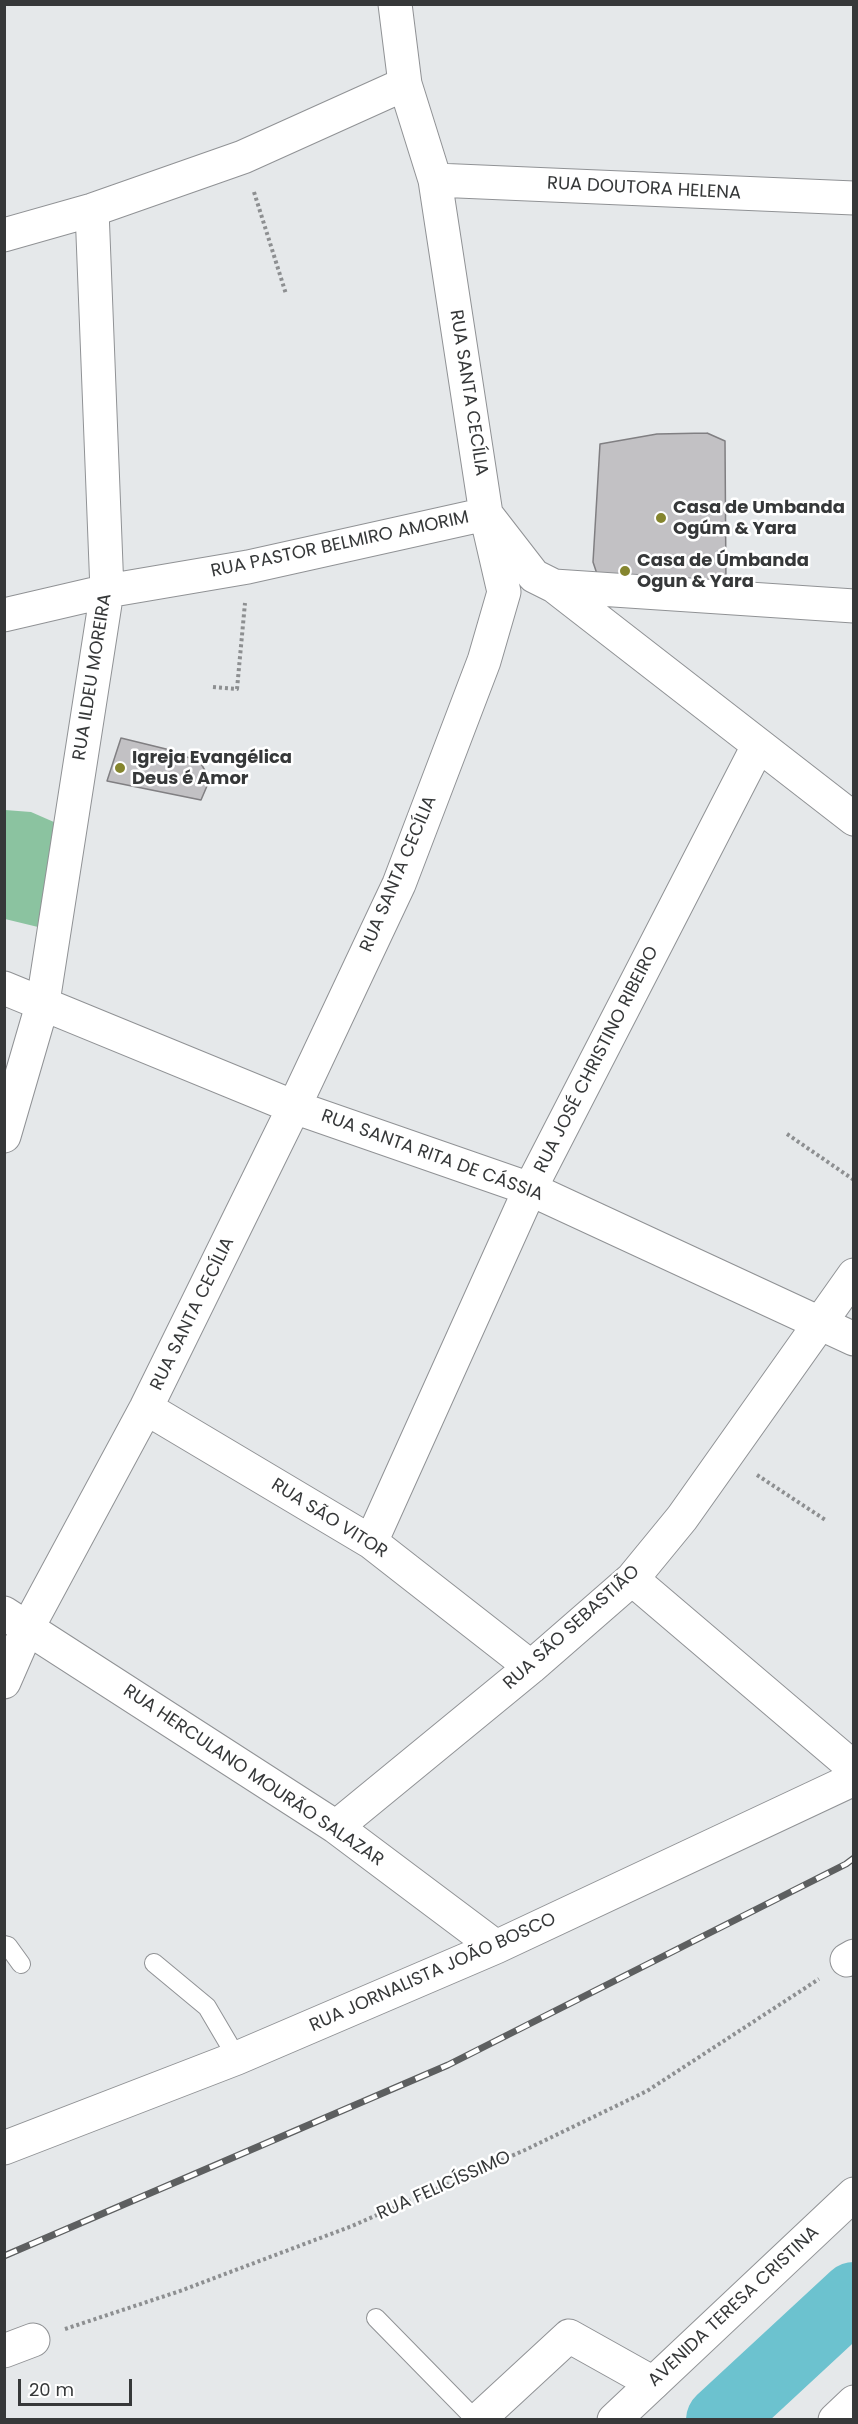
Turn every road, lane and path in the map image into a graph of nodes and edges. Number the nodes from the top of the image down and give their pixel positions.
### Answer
1 (395, 4) edge
2 (405, 84) junction
3 (243, 157) junction
4 (435, 180) junction
5 (854, 198) edge
6 (92, 210) junction
7 (4, 235) edge
8 (286, 294) dead end
9 (486, 514) junction
10 (248, 567) junction
11 (554, 586) junction
12 (108, 591) junction
13 (854, 606) edge
14 (4, 615) edge
15 (213, 687) dead end
16 (758, 746) junction
17 (854, 819) edge
18 (4, 988) edge
19 (43, 1002) junction
20 (294, 1107) junction
21 (787, 1134) dead end
22 (4, 1136) edge
23 (854, 1180) edge
24 (530, 1189) junction
25 (854, 1275) edge
26 (819, 1323) junction
27 (854, 1340) edge
28 (146, 1408) junction
29 (726, 1455) junction
30 (827, 1521) dead end
31 (371, 1542) junction
32 (632, 1579) junction
33 (16, 1620) edge
34 (531, 1667) junction
35 (4, 1682) edge
36 (854, 1768) edge
37 (854, 1779) edge
38 (336, 1827) junction
39 (4, 1945) edge
40 (496, 1947) junction
41 (850, 1958) edge
42 (154, 1963) dead end
43 (21, 1964) dead end
44 (237, 2058) junction
45 (4, 2148) edge
46 (854, 2194) edge
47 (376, 2318) dead end
48 (19, 2346) edge
49 (653, 2383) junction
50 (854, 2402) edge
51 (477, 2420) edge
52 (614, 2420) edge
53 (835, 2420) edge

1 - 2 street, RUA SANTA CECÍLIA
2 - 3 street
2 - 4 street, RUA SANTA CECÍLIA
3 - 6 street
3 - 8 path
4 - 5 street, RUA DOUTORA HELENA
4 - 9 street, RUA SANTA CECÍLIA
6 - 7 street
6 - 12 street, RUA ILDEU MOREIRA
9 - 10 street, RUA PASTOR BELMIRO AMORIM
9 - 11 street, RUA PASTOR BELMIRO AMORIM
9 - 20 street, RUA SANTA CECÍLIA
10 - 12 street, RUA PASTOR BELMIRO AMORIM
10 - 15 path
11 - 13 street
11 - 16 street, RUA PASTOR BELMIRO AMORIM
12 - 14 street, RUA PASTOR BELMIRO AMORIM
12 - 19 street, RUA ILDEU MOREIRA
16 - 17 street, RUA PASTOR BELMIRO AMORIM
16 - 24 street, RUA JOSÉ CHRISTINO RIBEIRO
18 - 19 street, RUA SANTA RITA DE CÁSSIA
19 - 20 street, RUA SANTA RITA DE CÁSSIA
19 - 22 street, RUA ILDEU MOREIRA
20 - 24 street, RUA SANTA RITA DE CÁSSIA
20 - 28 street, RUA SANTA CECÍLIA
21 - 23 path
24 - 26 street, RUA SANTA RITA DE CÁSSIA
24 - 31 street, RUA JOSÉ CHRISTINO RIBEIRO
25 - 26 street, RUA SÃO SEBASTIÃO
26 - 27 street, RUA SANTA RITA DE CÁSSIA
26 - 29 street, RUA SÃO SEBASTIÃO
28 - 31 street, RUA SÃO VITOR
28 - 33 street, RUA SANTA CECÍLIA
29 - 30 path
29 - 32 street, RUA SÃO SEBASTIÃO
31 - 34 street, RUA SÃO VITOR
32 - 34 street, RUA SÃO SEBASTIÃO
32 - 36 street
33 - 35 street, RUA SANTA CECÍLIA
33 - 38 street, RUA HERCULANO MOURÃO SALAZAR
34 - 38 street, RUA SÃO SEBASTIÃO
37 - 40 street, RUA JORNALISTA JOÃO BOSCO
38 - 40 street, RUA HERCULANO MOURÃO SALAZAR
39 - 43 lane
40 - 44 street, RUA JORNALISTA JOÃO BOSCO
41 - 48 path, RUA FELICÍSSIMO
42 - 44 lane
44 - 45 street, RUA JORNALISTA JOÃO BOSCO
46 - 49 street, AVENIDA TERESA CRISTINA
47 - 51 lane
49 - 51 street
49 - 52 street, AVENIDA TERESA CRISTINA
50 - 53 street

